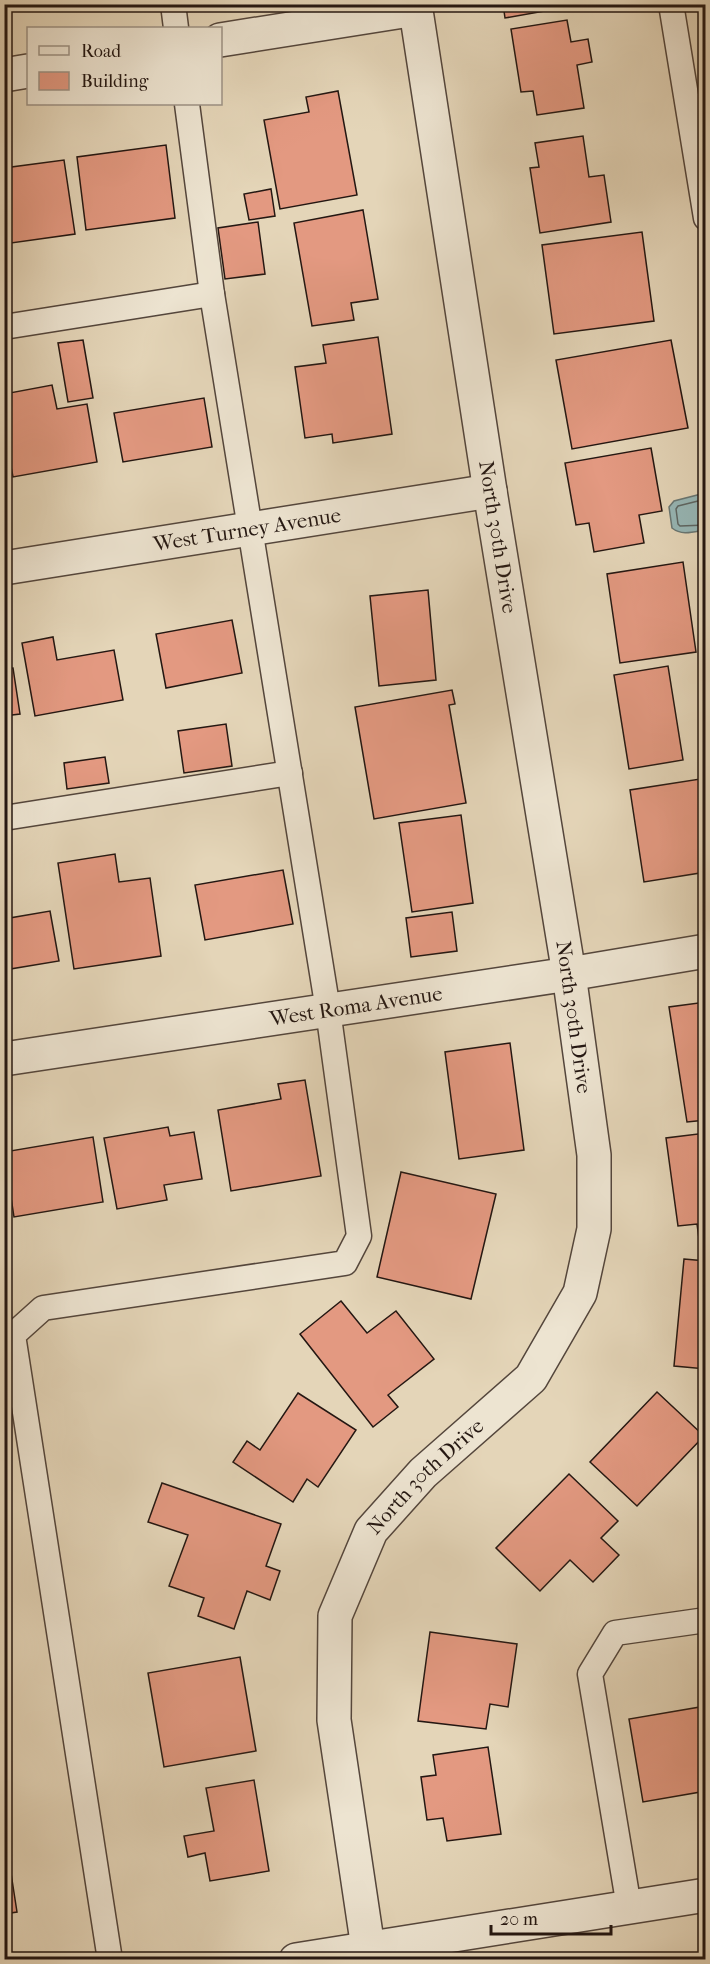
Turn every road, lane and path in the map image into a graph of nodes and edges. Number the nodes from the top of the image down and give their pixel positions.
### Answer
1 (173, 4) edge
2 (671, 4) edge
3 (416, 7) edge
4 (176, 27) edge
5 (222, 40) edge
6 (27, 71) edge
7 (4, 75) edge
8 (187, 105) edge
9 (705, 218) edge
10 (212, 294) junction
11 (4, 327) edge
12 (490, 491) junction
13 (251, 529) junction
14 (4, 568) edge
15 (290, 773) junction
16 (4, 818) edge
17 (705, 951) edge
18 (569, 974) junction
19 (328, 1010) junction
20 (4, 1059) edge
21 (705, 1620) edge
22 (705, 1895) edge
23 (629, 1907) junction
24 (368, 1948) junction
25 (110, 1959) edge
26 (296, 1959) edge

1 - 4 lane
2 - 9 lane
3 - 5 street
3 - 12 street, North 30th Drive
6 - 7 street
8 - 10 lane
10 - 11 lane
10 - 13 lane
12 - 13 street, West Turney Avenue
12 - 18 street, North 30th Drive
13 - 14 street, West Turney Avenue
13 - 15 lane
15 - 16 lane
15 - 19 lane
17 - 18 street, West Roma Avenue
18 - 19 street, West Roma Avenue
18 - 24 street, North 30th Drive
19 - 20 street, West Roma Avenue
19 - 25 lane
21 - 23 lane
22 - 23 street
23 - 24 street
24 - 26 street

